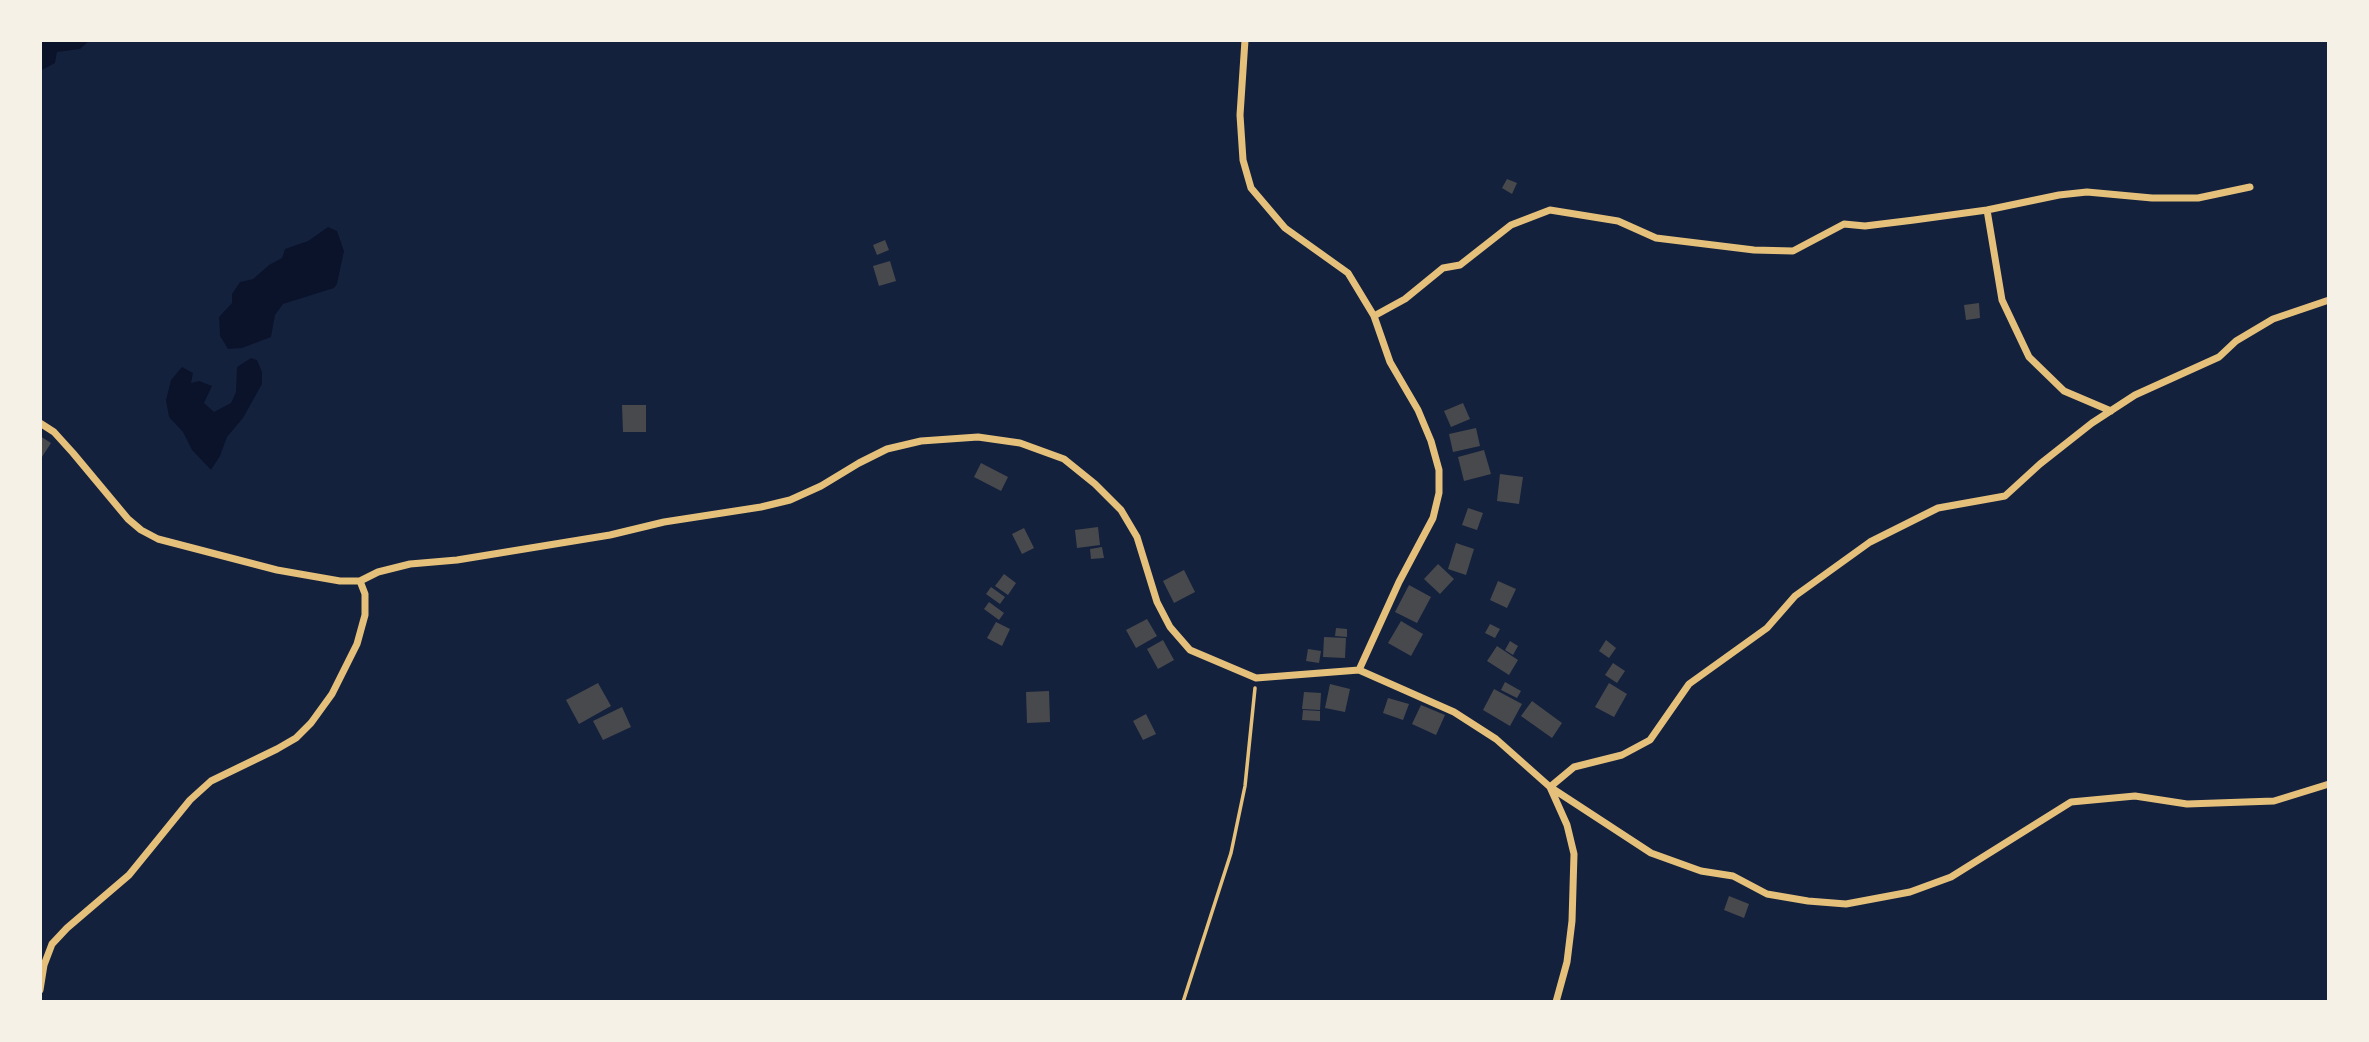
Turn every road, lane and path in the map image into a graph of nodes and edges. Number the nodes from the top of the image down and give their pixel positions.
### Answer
1 (1245, 40) edge
2 (2250, 187) dead end
3 (1987, 210) junction
4 (2329, 300) edge
5 (1374, 316) junction
6 (2110, 411) junction
7 (40, 423) edge
8 (360, 581) junction
9 (1359, 670) junction
10 (1256, 678) junction
11 (2329, 784) edge
12 (1550, 788) junction
13 (40, 990) edge
14 (1183, 1002) edge
15 (1556, 1002) edge

1 - 5 street
2 - 3 street
3 - 5 street
3 - 6 street
4 - 6 street
5 - 9 street
6 - 12 street
7 - 8 street
8 - 10 street
8 - 13 street
9 - 10 street
9 - 12 street
10 - 14 path
11 - 12 street
12 - 15 street

